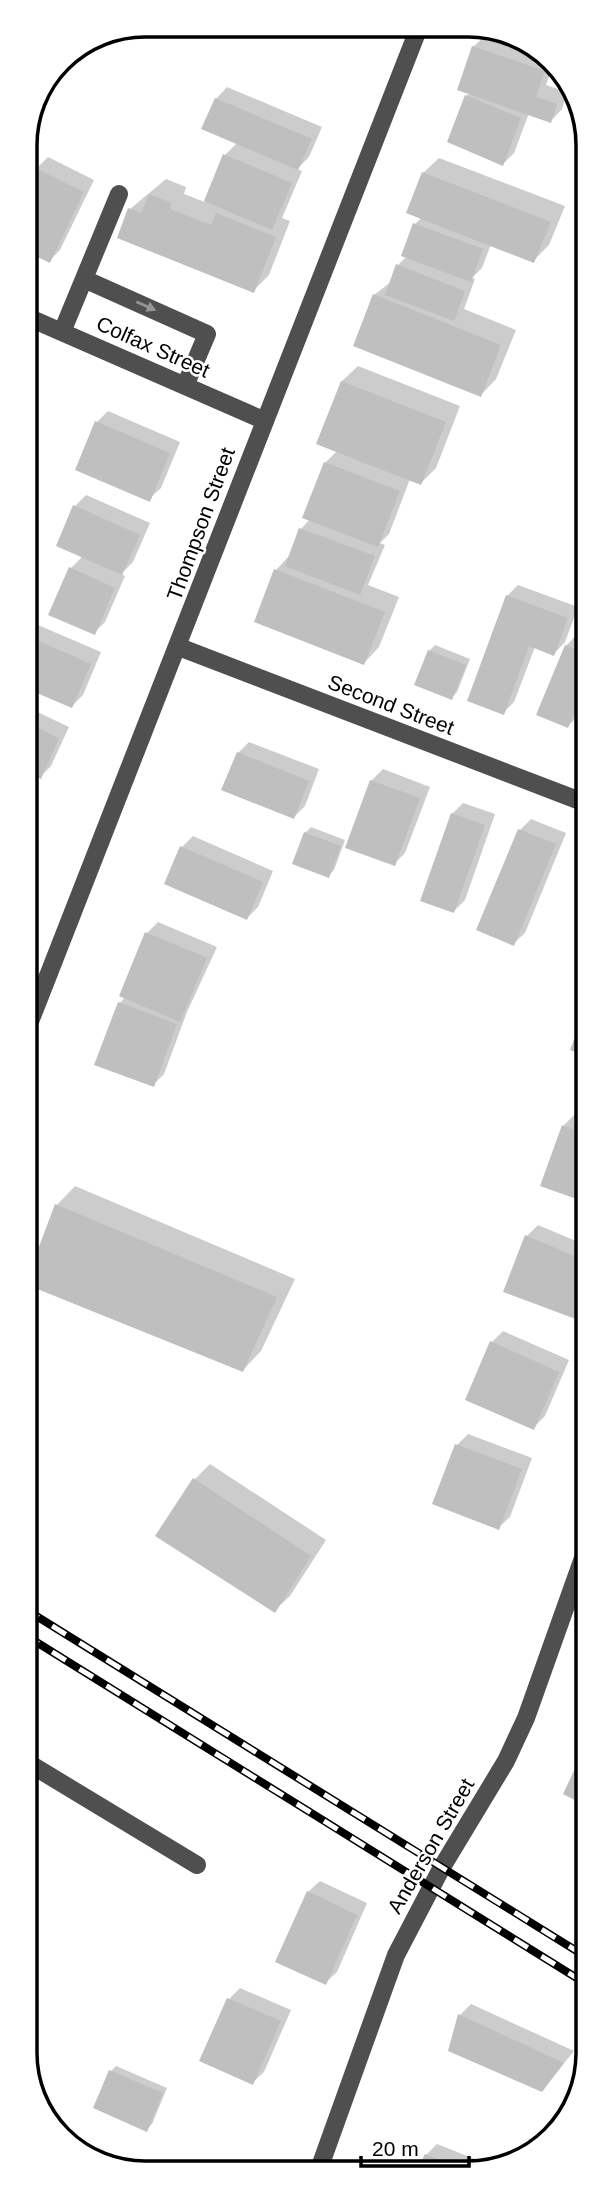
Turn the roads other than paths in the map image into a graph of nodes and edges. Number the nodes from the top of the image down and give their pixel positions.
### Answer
1 (415, 37) edge
2 (119, 194) dead end
3 (84, 279) junction
4 (37, 321) edge
5 (62, 332) junction
6 (185, 386) junction
7 (263, 420) junction
8 (179, 647) junction
9 (576, 799) edge
10 (37, 1004) edge
11 (576, 1577) edge
12 (37, 1768) edge
13 (197, 1865) dead end
14 (322, 2161) edge

1 - 7 street, Thompson Street
2 - 3 street
3 - 5 street
3 -> 6 street
4 - 5 street, Colfax Street
5 - 6 street, Colfax Street
6 - 7 street, Colfax Street
7 - 8 street, Thompson Street
8 - 9 street, Second Street
8 - 10 street, Thompson Street
11 - 14 street, Anderson Street
12 - 13 street

